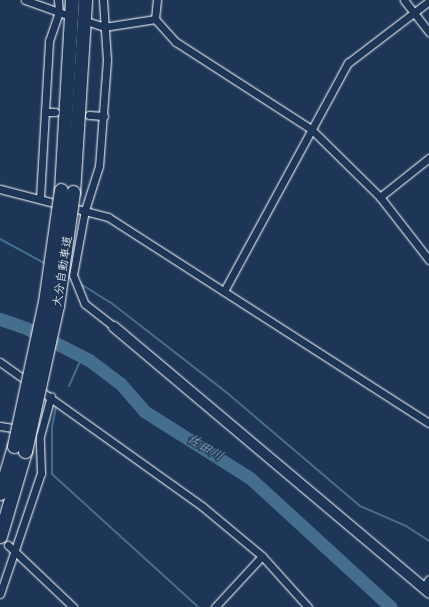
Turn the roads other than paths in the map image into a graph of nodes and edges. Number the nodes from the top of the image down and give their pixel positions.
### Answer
1 (25, 0) edge
2 (58, 0) edge
3 (72, 0) edge
4 (85, 0) edge
5 (103, 0) edge
6 (157, 0) edge
7 (404, 0) edge
8 (429, 1) edge
9 (414, 12) junction
10 (61, 13) junction
11 (155, 19) junction
12 (89, 22) dead end
13 (104, 27) junction
14 (429, 32) edge
15 (46, 112) junction
16 (55, 112) dead end
17 (89, 115) dead end
18 (104, 116) junction
19 (312, 129) junction
20 (429, 158) edge
21 (0, 188) edge
22 (67, 191) junction
23 (380, 197) junction
24 (40, 198) junction
25 (85, 210) junction
26 (429, 260) edge
27 (224, 291) junction
28 (114, 327) joint
29 (0, 362) edge
30 (51, 396) junction
31 (429, 422) edge
32 (0, 426) edge
33 (40, 436) junction
34 (19, 448) junction
35 (0, 493) edge
36 (4, 541) edge
37 (15, 554) junction
38 (262, 556) junction
39 (427, 586) edge
40 (0, 594) edge
41 (73, 607) edge
42 (216, 607) edge
43 (308, 607) edge

1 - 10 street
2 - 10 street
3 - 22 highway, 大分自動車道
4 - 22 highway, 大分自動車道
5 - 13 street
6 - 11 street
7 - 9 street
8 - 9 street
9 - 14 street
9 - 19 street
10 - 15 street
11 - 13 street
11 - 19 street
12 - 13 street
13 - 18 street
15 - 16 street
15 - 24 street
17 - 18 street
18 - 25 street
19 - 23 street
19 - 27 street
20 - 23 street
21 - 24 street
22 - 34 highway, 大分自動車道, bridge
23 - 26 street
24 - 25 street
25 - 27 street
25 - 28 street
27 - 31 street
28 - 39 street
29 - 30 street
30 - 33 street
30 - 38 street
32 - 33 street
33 - 37 street
34 - 35 highway, 大分自動車道
34 - 36 highway, 大分自動車道
36 - 37 street
37 - 40 street
37 - 41 street
38 - 42 street
38 - 43 street

